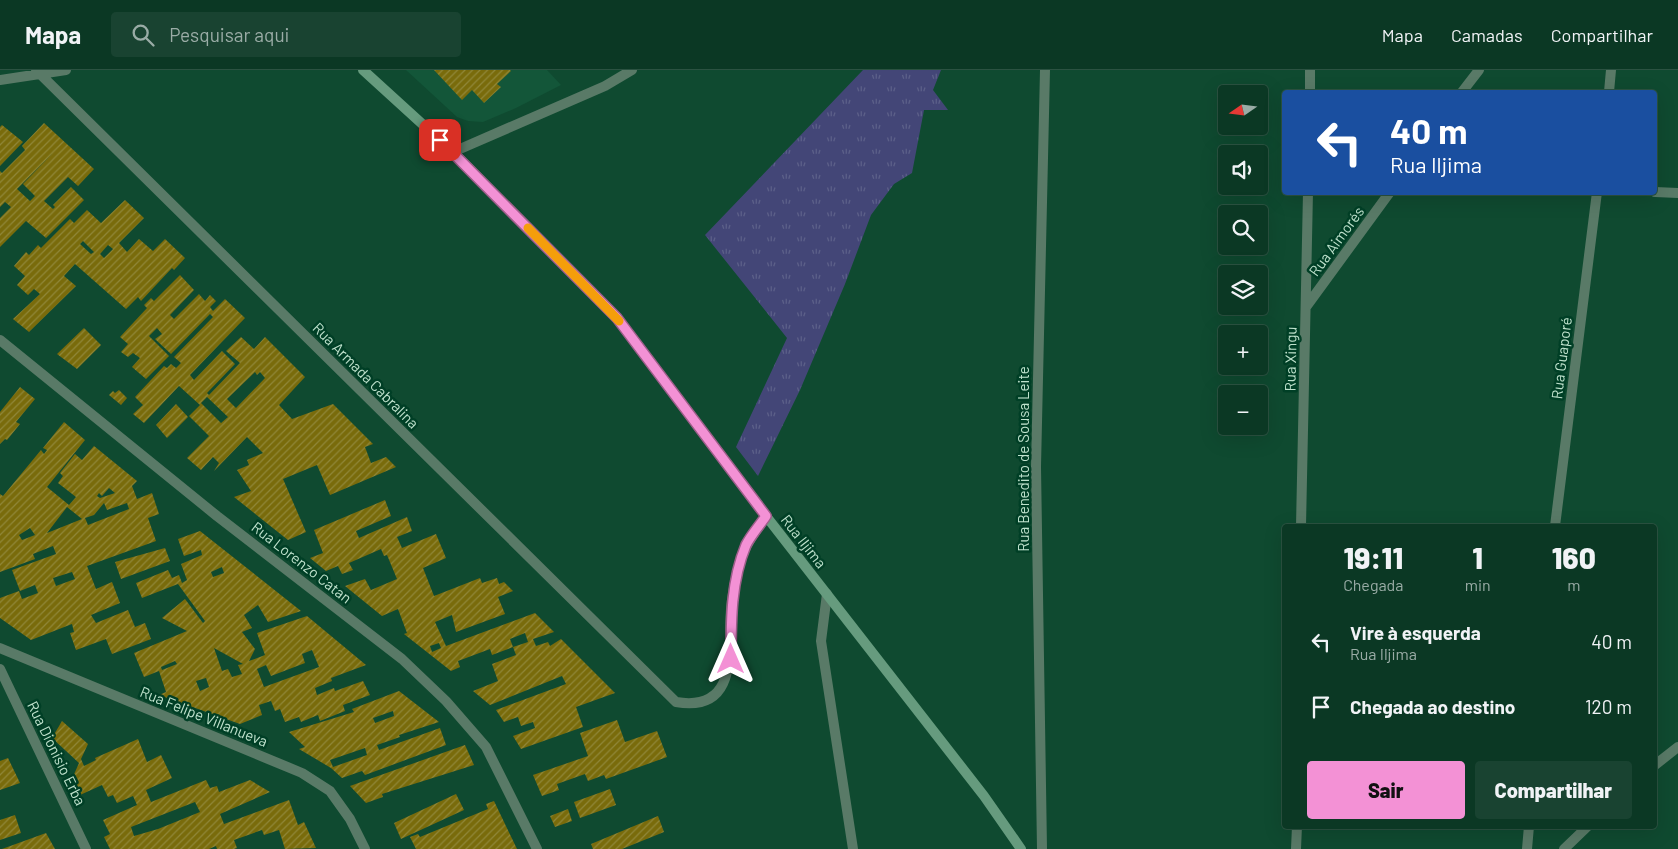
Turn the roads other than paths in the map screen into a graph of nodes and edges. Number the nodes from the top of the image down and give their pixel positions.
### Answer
1 (66, 70) edge
2 (363, 70) edge
3 (632, 70) edge
4 (1045, 70) edge
5 (1310, 70) edge
6 (1479, 70) edge
7 (1611, 70) edge
8 (38, 72) edge
9 (0, 80) edge
10 (1310, 90) edge
11 (1464, 90) edge
12 (1609, 90) edge
13 (453, 152) junction
14 (1657, 192) edge
15 (1678, 193) edge
16 (1308, 195) edge
17 (1388, 195) edge
18 (1597, 195) edge
19 (1306, 307) junction
20 (0, 340) edge
21 (766, 516) junction
22 (1301, 524) edge
23 (1555, 524) edge
24 (827, 594) junction
25 (0, 648) edge
26 (0, 669) edge
27 (1678, 747) edge
28 (1657, 763) edge
29 (1297, 829) edge
30 (1529, 829) edge
31 (1585, 829) edge
32 (86, 849) edge
33 (365, 849) edge
34 (537, 849) edge
35 (853, 849) edge
36 (1021, 849) edge
37 (1042, 849) edge
38 (1296, 849) edge
39 (1527, 849) edge
40 (1564, 849) edge

1 - 8 street
2 - 13 main road, Rua Iljima
3 - 13 street
4 - 37 street, Rua Benedito de Sousa Leite
5 - 10 street
6 - 11 street
7 - 12 street
8 - 9 street
8 - 21 street, Rua Armada Cabralina
13 - 21 main road, Rua Iljima
14 - 15 street
16 - 19 street, Rua Xingu
17 - 19 street, Rua Aimorés
18 - 23 street, Rua Guaporé
19 - 22 street, Rua Xingu
20 - 34 street, Rua Lorenzo Catan
21 - 24 main road, Rua Iljima
24 - 35 street
24 - 36 main road, Rua Iljima
25 - 33 street, Rua Felipe Villanueva
26 - 32 street, Rua Dionisio Erba
27 - 28 street
29 - 38 street
30 - 39 street
31 - 40 street

